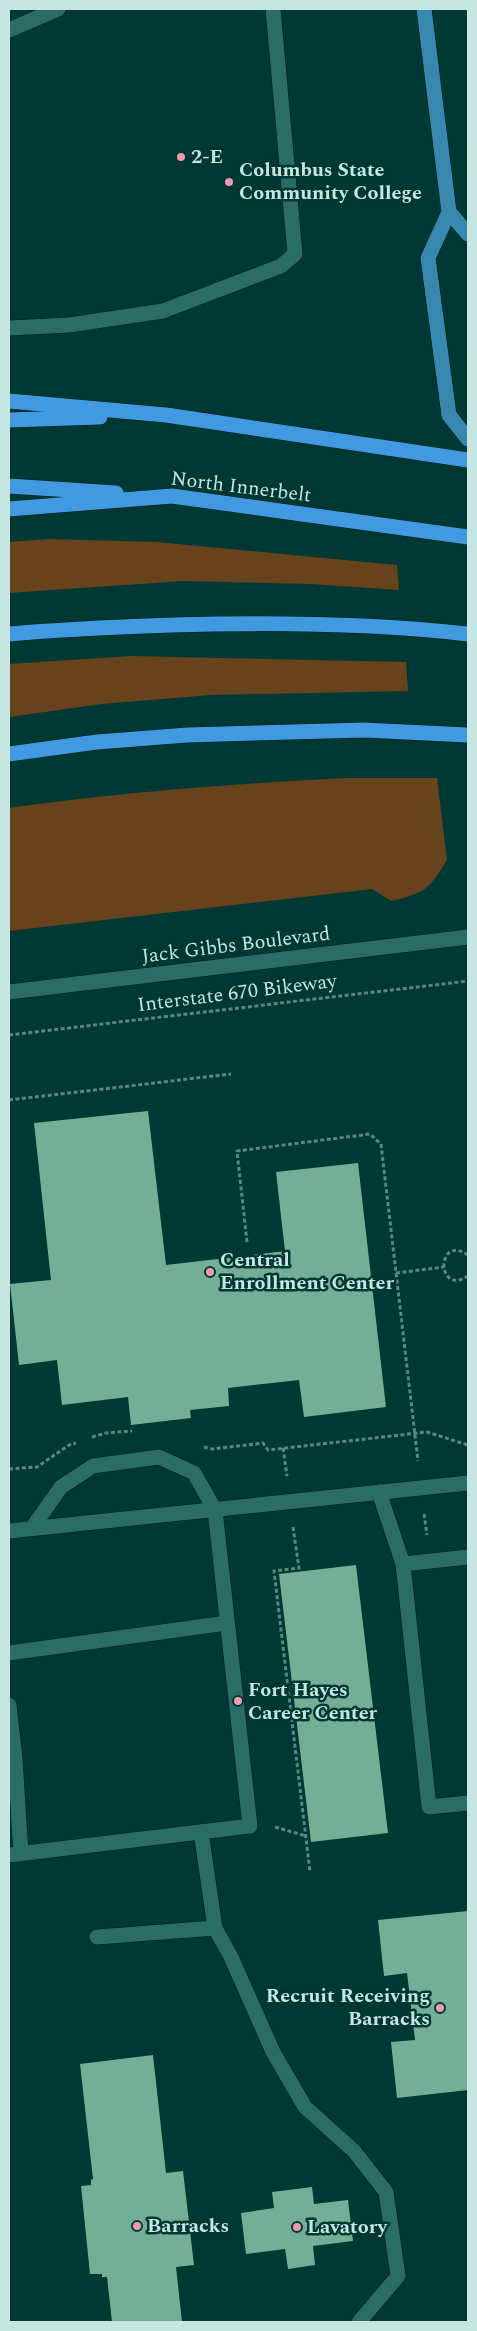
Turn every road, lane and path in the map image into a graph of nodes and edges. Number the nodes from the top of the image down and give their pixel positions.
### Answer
1 (58, 9) edge
2 (273, 9) edge
3 (424, 9) edge
4 (9, 30) edge
5 (449, 212) junction
6 (468, 234) edge
7 (9, 328) edge
8 (9, 401) edge
9 (166, 415) junction
10 (9, 420) edge
11 (468, 439) edge
12 (468, 460) edge
13 (9, 486) edge
14 (172, 496) junction
15 (9, 509) edge
16 (468, 537) edge
17 (9, 634) edge
18 (468, 634) edge
19 (468, 735) edge
20 (9, 754) edge
21 (468, 937) edge
22 (468, 980) edge
23 (9, 992) edge
24 (9, 1035) edge
25 (230, 1074) dead end
26 (9, 1100) edge
27 (247, 1242) dead end
28 (468, 1255) edge
29 (444, 1267) junction
30 (396, 1272) junction
31 (468, 1276) edge
32 (139, 1431) dead end
33 (415, 1432) junction
34 (87, 1439) dead end
35 (78, 1442) dead end
36 (196, 1444) dead end
37 (468, 1445) edge
38 (283, 1448) junction
39 (9, 1469) edge
40 (468, 1483) edge
41 (421, 1488) junction
42 (379, 1492) junction
43 (290, 1502) junction
44 (215, 1510) junction
45 (32, 1528) junction
46 (9, 1531) edge
47 (468, 1557) edge
48 (430, 1561) junction
49 (403, 1564) junction
50 (227, 1623) junction
51 (9, 1653) edge
52 (9, 1705) edge
53 (468, 1803) edge
54 (201, 1832) junction
55 (15, 1855) edge
56 (310, 1872) dead end
57 (215, 1928) junction
58 (97, 1937) dead end
59 (359, 2322) edge

1 - 4 street
2 - 7 street
3 - 5 main road
5 - 6 main road
5 - 11 main road
8 - 9 highway
9 - 10 highway
9 - 12 highway
13 - 14 highway
14 - 15 highway, North Innerbelt
14 - 16 highway, North Innerbelt
17 - 18 highway
19 - 20 highway
21 - 23 street, Jack Gibbs Boulevard
22 - 24 path, Interstate 670 Bikeway
25 - 26 path
27 - 30 path
28 - 29 path
29 - 30 path
29 - 31 path
30 - 33 path
32 - 34 path
33 - 37 path
33 - 38 path
33 - 41 path
35 - 39 path
36 - 38 path
38 - 43 path
40 - 41 street
41 - 42 street
41 - 48 path
42 - 43 street
42 - 49 street
43 - 44 street
43 - 56 path
44 - 45 street
44 - 45 street
44 - 50 street
45 - 46 street
47 - 48 street
48 - 49 street
49 - 53 street
50 - 51 street
50 - 54 street
52 - 55 street
54 - 55 street
54 - 57 street
57 - 58 street
57 - 59 street

